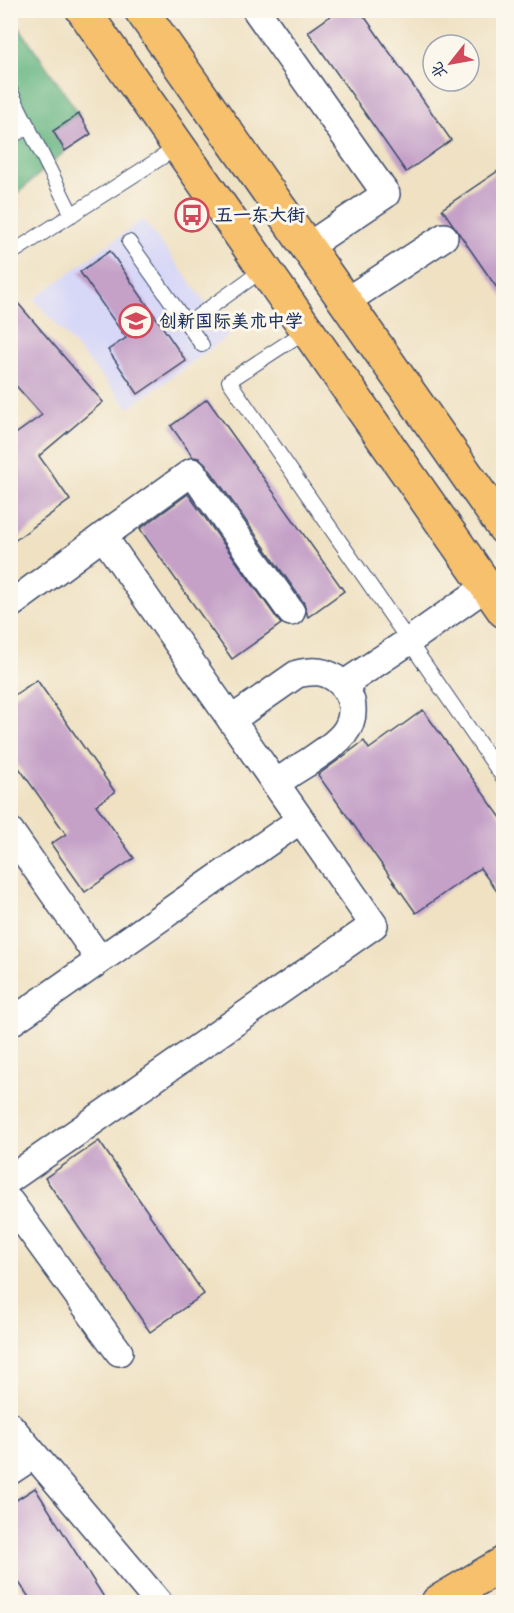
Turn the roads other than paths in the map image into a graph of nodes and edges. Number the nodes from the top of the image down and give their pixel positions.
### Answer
1 (83, 10) edge
2 (141, 10) edge
3 (256, 10) edge
4 (10, 90) edge
5 (29, 128) junction
6 (10, 137) edge
7 (178, 147) junction
8 (72, 214) junction
9 (444, 237) dead end
10 (129, 242) dead end
11 (307, 247) junction
12 (10, 254) edge
13 (264, 269) junction
14 (345, 302) junction
15 (187, 324) junction
16 (307, 330) junction
17 (202, 345) dead end
18 (504, 528) edge
19 (103, 536) junction
20 (495, 598) edge
21 (10, 605) edge
22 (291, 612) dead end
23 (409, 641) junction
24 (343, 685) junction
25 (231, 720) junction
26 (504, 779) edge
27 (275, 784) junction
28 (300, 820) junction
29 (10, 831) edge
30 (100, 960) junction
31 (10, 1023) edge
32 (10, 1179) edge
33 (10, 1202) edge
34 (119, 1352) dead end
35 (10, 1426) edge
36 (34, 1455) junction
37 (10, 1471) edge
38 (504, 1563) edge
39 (159, 1602) edge
40 (438, 1602) edge

1 - 7 main road
2 - 11 main road
3 - 11 street
4 - 5 lane
5 - 6 lane
5 - 8 lane
7 - 8 lane
7 - 13 main road
8 - 12 lane
9 - 14 street
10 - 15 lane
11 - 14 main road
13 - 15 lane
13 - 16 main road
14 - 18 main road
15 - 17 lane
16 - 20 main road
16 - 23 lane
19 - 21 street
19 - 22 street
19 - 25 street
20 - 23 street
23 - 24 street
23 - 26 lane
24 - 25 street
24 - 27 street
25 - 27 street
27 - 28 street
28 - 30 street
28 - 32 street
29 - 30 street
30 - 31 street
33 - 34 street
35 - 36 street
36 - 37 street
36 - 39 street
38 - 40 main road

